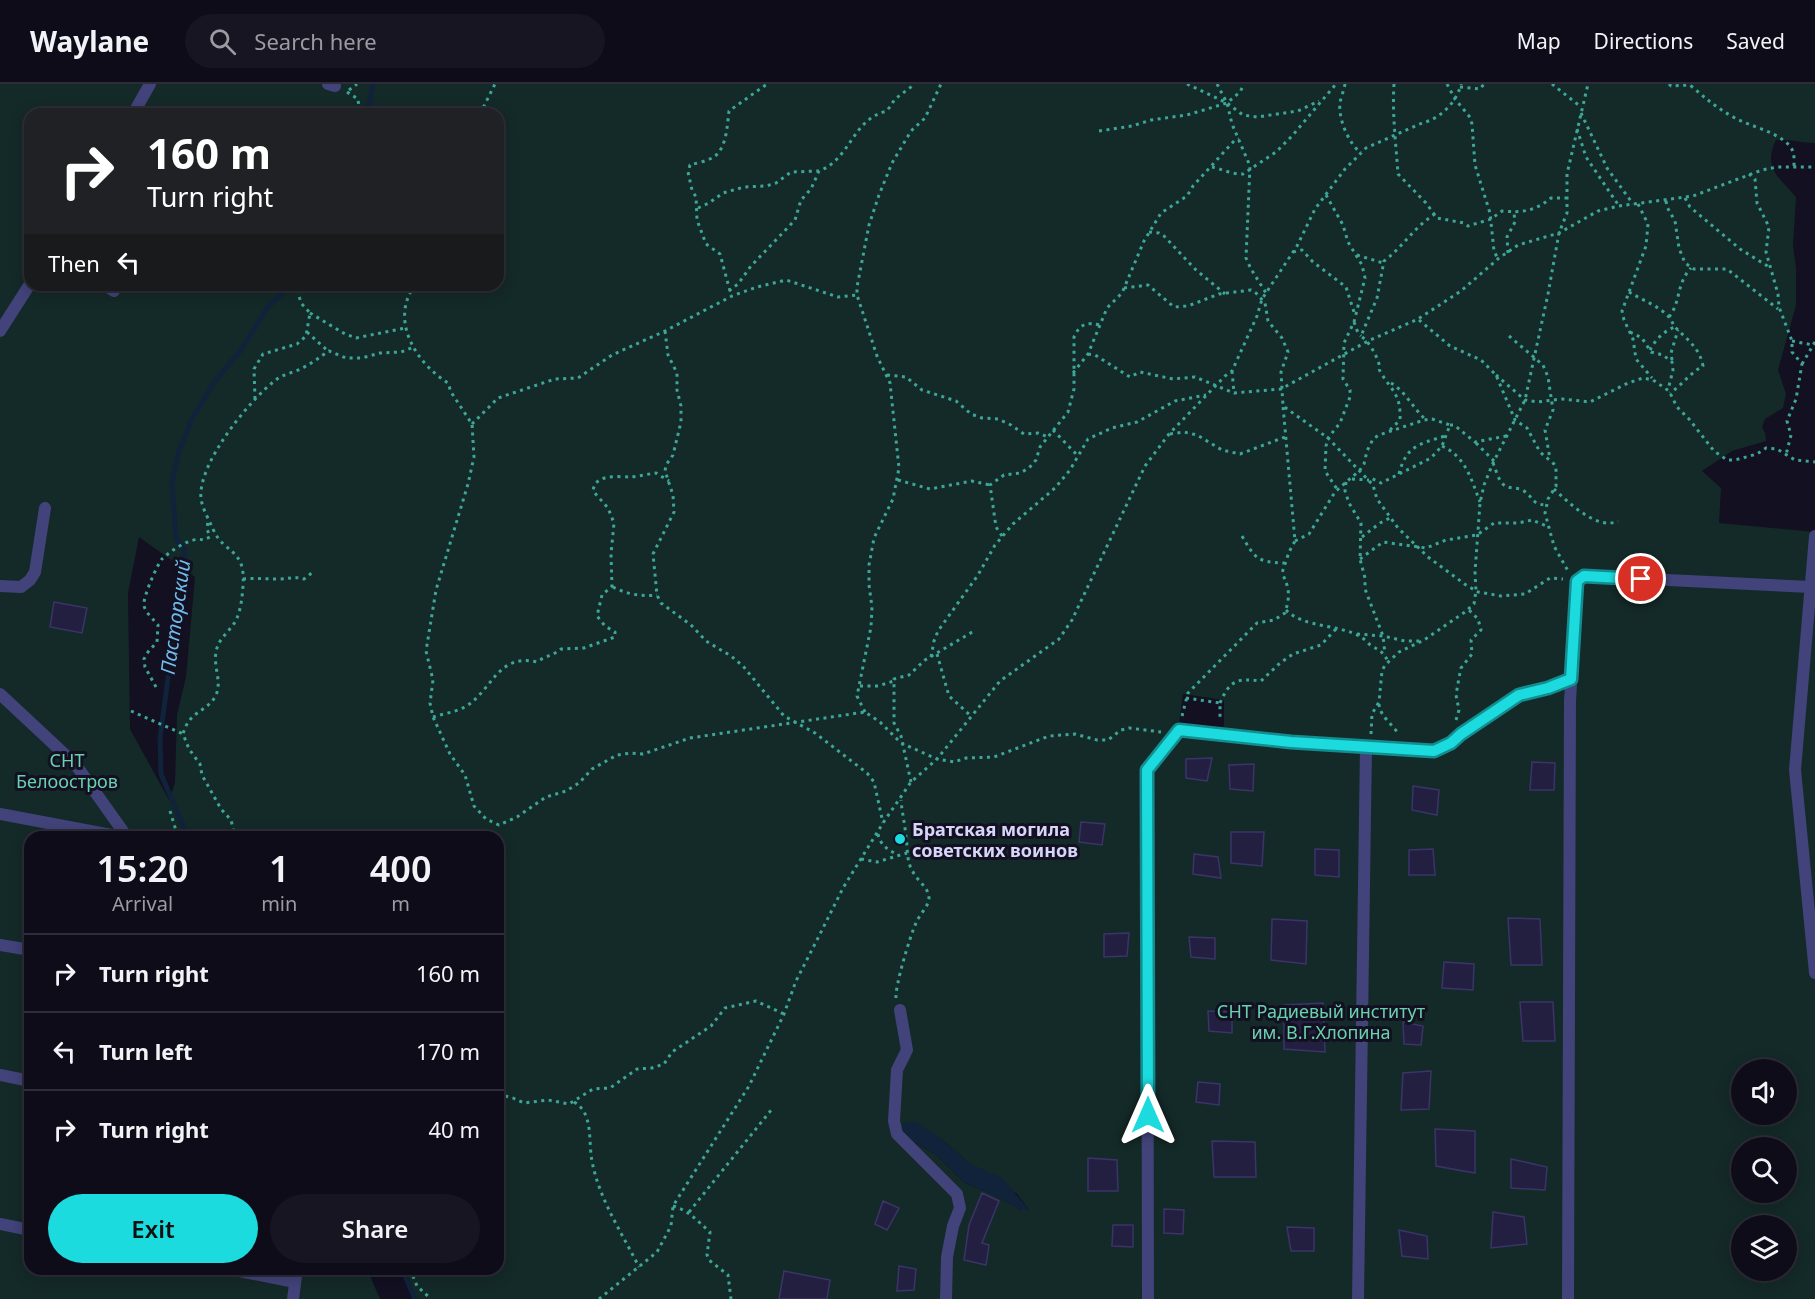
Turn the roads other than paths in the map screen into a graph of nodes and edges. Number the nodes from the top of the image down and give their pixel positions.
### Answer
1 (150, 84) edge
2 (136, 108) edge
3 (26, 291) edge
4 (0, 331) edge
5 (45, 508) dead end
6 (1815, 536) edge
7 (0, 586) edge
8 (1811, 587) junction
9 (1810, 664) edge
10 (1571, 679) junction
11 (0, 694) edge
12 (1366, 747) junction
13 (0, 814) edge
14 (90, 831) edge
15 (123, 831) edge
16 (1810, 873) edge
17 (0, 945) edge
18 (24, 949) edge
19 (1815, 973) edge
20 (900, 1010) road end
21 (0, 1075) edge
22 (24, 1080) edge
23 (0, 1224) edge
24 (24, 1229) edge
25 (296, 1275) edge
26 (293, 1299) edge
27 (946, 1299) edge
28 (1148, 1299) edge
29 (1358, 1299) edge
30 (1568, 1299) edge

1 - 2 street
3 - 4 street
5 - 7 street
6 - 8 street
8 - 9 street
8 - 10 street
9 - 16 street
10 - 12 street
10 - 30 street
11 - 15 street
12 - 28 street
12 - 29 street
13 - 14 street
16 - 19 street
17 - 18 street
20 - 27 street
21 - 22 street
23 - 24 street
25 - 26 street

